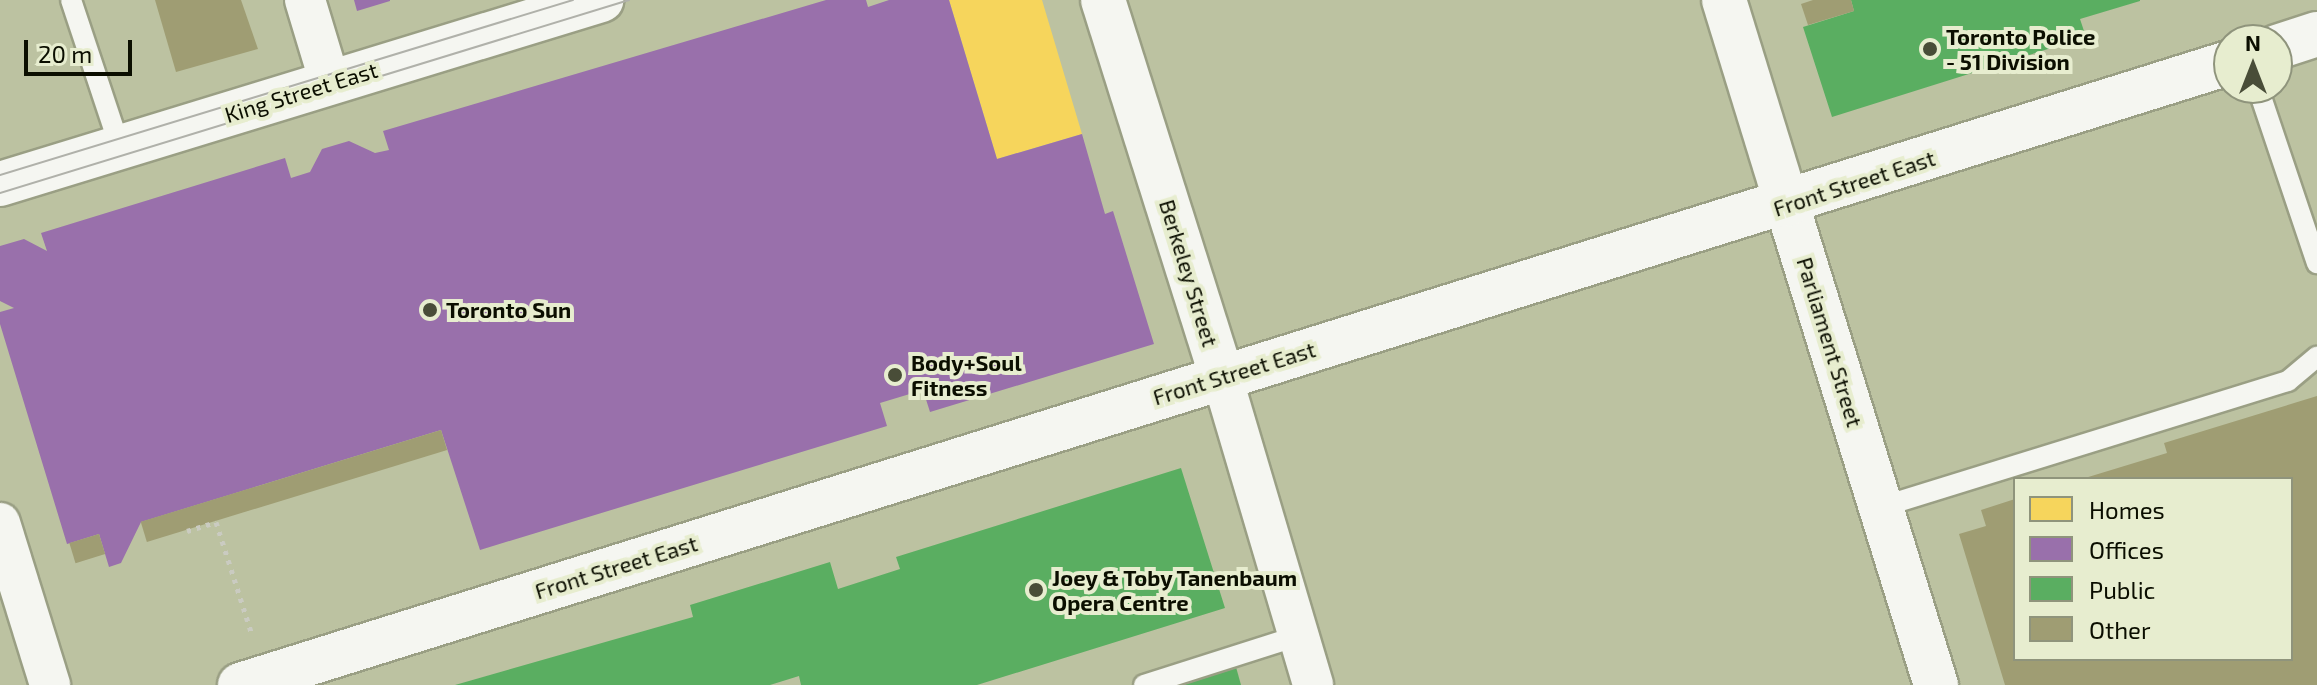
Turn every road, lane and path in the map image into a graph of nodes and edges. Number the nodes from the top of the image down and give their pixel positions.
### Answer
1 (71, 0) edge
2 (305, 0) edge
3 (601, 0) edge
4 (1103, 0) edge
5 (1724, 0) edge
6 (2317, 34) edge
7 (2293, 42) edge
8 (2213, 68) edge
9 (330, 83) junction
10 (2263, 104) edge
11 (120, 147) junction
12 (0, 184) edge
13 (1787, 205) junction
14 (2317, 263) edge
15 (2317, 357) edge
16 (1222, 377) junction
17 (1881, 507) junction
18 (0, 523) edge
19 (187, 531) dead end
20 (251, 632) dead end
21 (1298, 636) junction
22 (50, 685) edge
23 (240, 685) edge
24 (1144, 685) edge
25 (1313, 685) edge
26 (1936, 685) edge

1 - 11 lane
2 - 9 street
3 - 9 main road, King Street East
4 - 16 main road, Berkeley Street
5 - 13 main road, Parliament Street
6 - 7 main road
8 - 13 main road, Front Street East
9 - 11 main road, King Street East
10 - 14 lane
11 - 12 main road, King Street East
13 - 16 main road, Front Street East
13 - 17 main road, Parliament Street
15 - 17 lane
16 - 21 street, Berkeley Street
16 - 23 main road, Front Street East
17 - 26 main road, Parliament Street
18 - 22 street
19 - 20 path
21 - 24 lane
21 - 25 street, Berkeley Street

